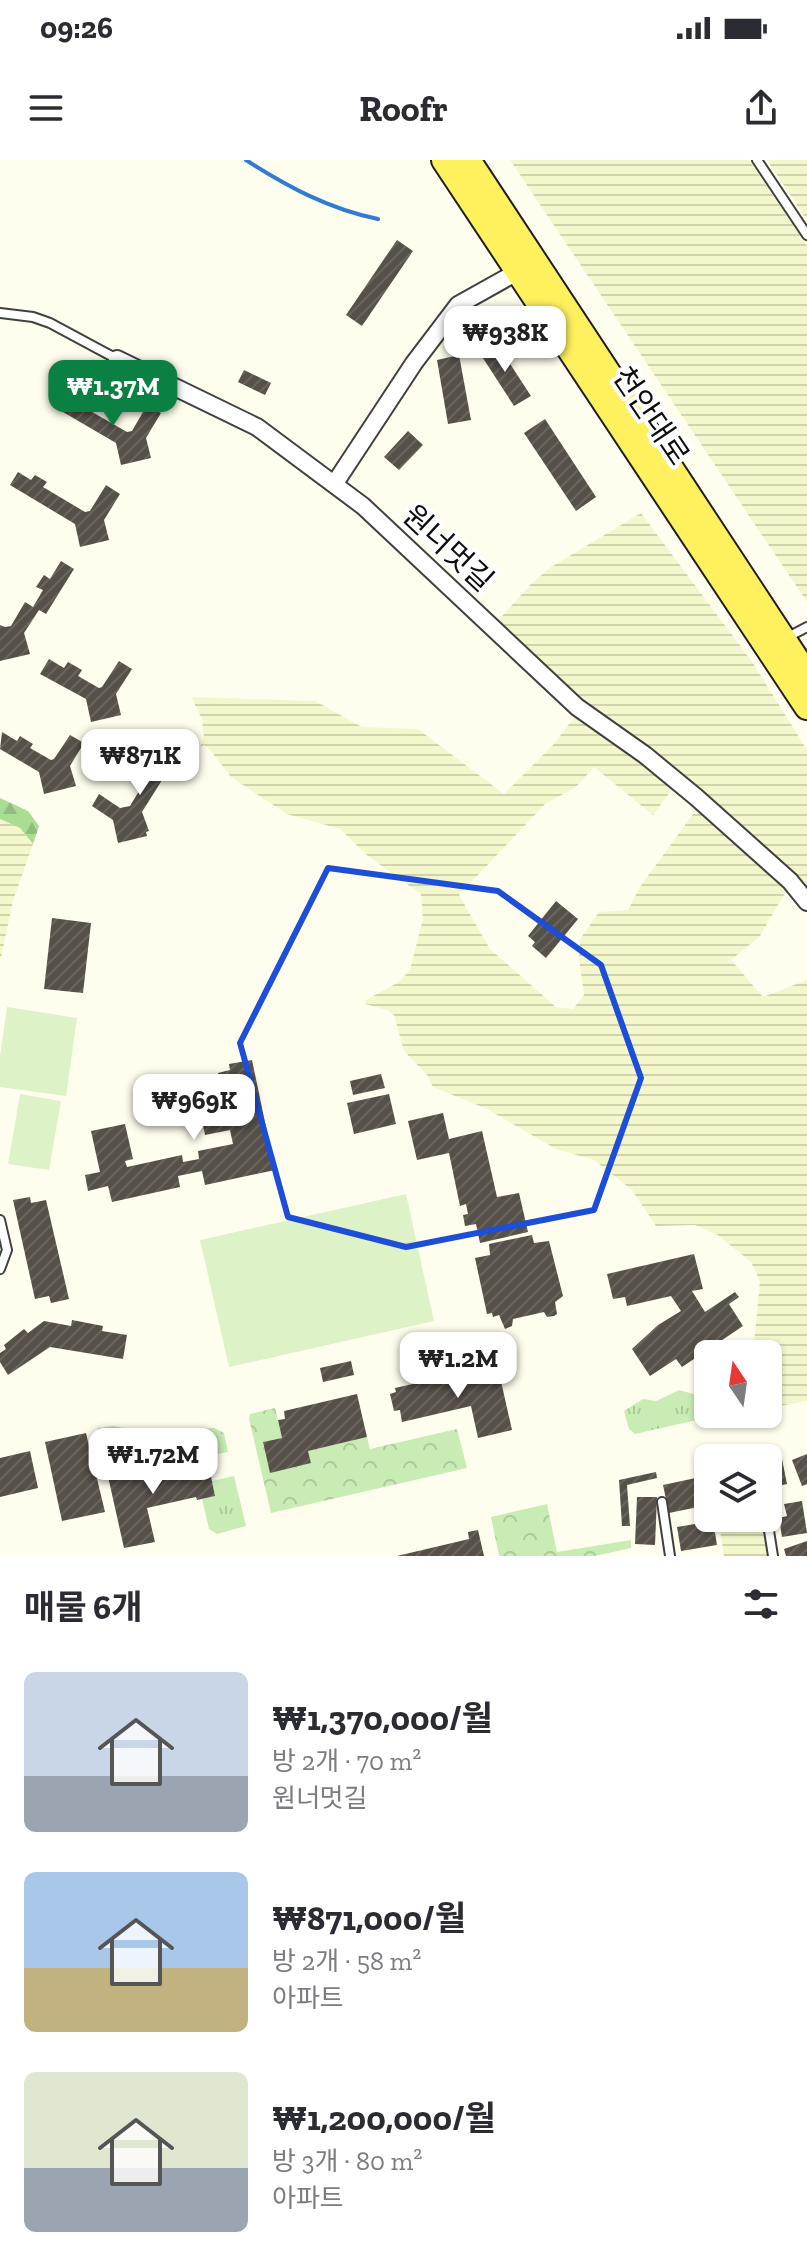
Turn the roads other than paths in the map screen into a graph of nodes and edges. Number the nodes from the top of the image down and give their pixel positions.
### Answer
1 (444, 160) edge
2 (468, 160) edge
3 (757, 160) edge
4 (807, 235) edge
5 (526, 267) junction
6 (0, 313) edge
7 (117, 359) joint
8 (335, 483) junction
9 (807, 627) edge
10 (784, 640) junction
11 (807, 675) edge
12 (807, 707) edge
13 (807, 902) edge
14 (0, 1220) edge
15 (0, 1269) edge
16 (662, 1502) dead end
17 (769, 1532) edge
18 (670, 1556) edge
19 (773, 1556) edge

1 - 5 main road, 천안대로
2 - 5 main road, 천안대로
3 - 4 lane
5 - 8 street
5 - 10 main road, 천안대로
5 - 12 main road, 천안대로
6 - 7 lane, 원너멋길
7 - 8 street, 원너멋길
8 - 13 street, 원너멋길
9 - 10 lane
10 - 11 main road, 천안대로
14 - 15 lane
16 - 18 lane
17 - 19 lane

